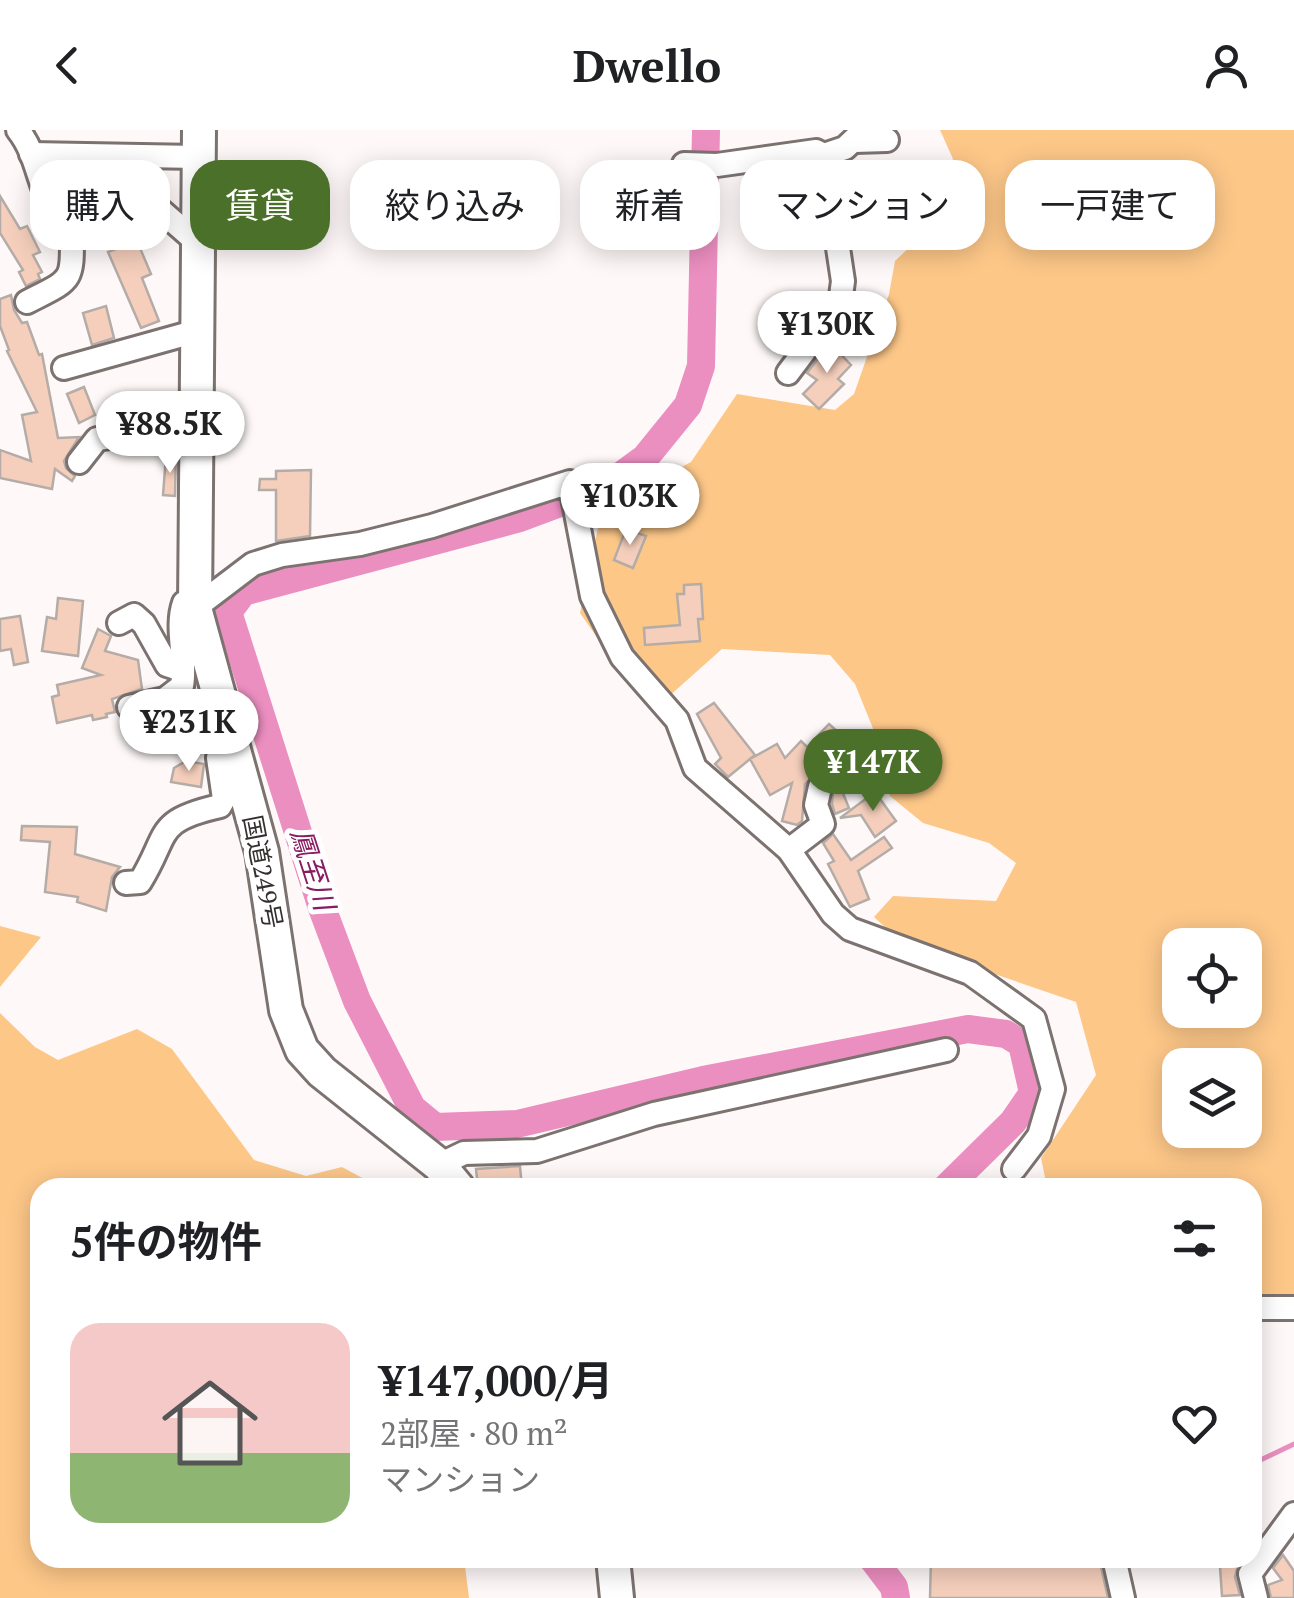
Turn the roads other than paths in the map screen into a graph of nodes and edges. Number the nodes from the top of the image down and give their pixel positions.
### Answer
1 (18, 130) edge
2 (859, 136) edge
3 (887, 140) dead end
4 (198, 144) edge
5 (819, 145) edge
6 (31, 154) junction
7 (33, 160) edge
8 (720, 164) edge
9 (170, 219) edge
10 (190, 237) edge
11 (72, 250) edge
12 (198, 250) edge
13 (27, 302) dead end
14 (197, 331) junction
15 (64, 368) dead end
16 (788, 372) dead end
17 (196, 435) junction
18 (79, 462) dead end
19 (196, 604) junction
20 (119, 623) dead end
21 (186, 658) junction
22 (129, 708) dead end
23 (232, 740) junction
24 (820, 787) dead end
25 (789, 850) junction
26 (126, 883) dead end
27 (946, 1050) dead end
28 (448, 1176) edge
29 (1012, 1176) edge
30 (1262, 1308) edge
31 (1294, 1308) edge
32 (1294, 1514) edge
33 (1262, 1558) edge
34 (614, 1568) edge
35 (1116, 1568) edge
36 (1254, 1568) edge
37 (617, 1598) edge
38 (1123, 1598) edge
39 (1256, 1598) edge

1 - 6 street
2 - 3 street
2 - 5 street
4 - 6 street
5 - 8 street
5 - 16 street
6 - 7 street
9 - 10 street
11 - 13 street
12 - 14 highway, 国道249号
14 - 15 street
14 - 17 highway, 国道249号
17 - 18 street
17 - 19 highway, 国道249号
19 - 21 street
19 - 23 highway, 国道249号
19 - 25 street
20 - 21 street
21 - 22 street
23 - 26 street
23 - 28 highway, 国道249号
24 - 25 street
25 - 29 street
27 - 28 street
30 - 31 street
32 - 33 street
34 - 37 highway
35 - 38 street
36 - 39 street

